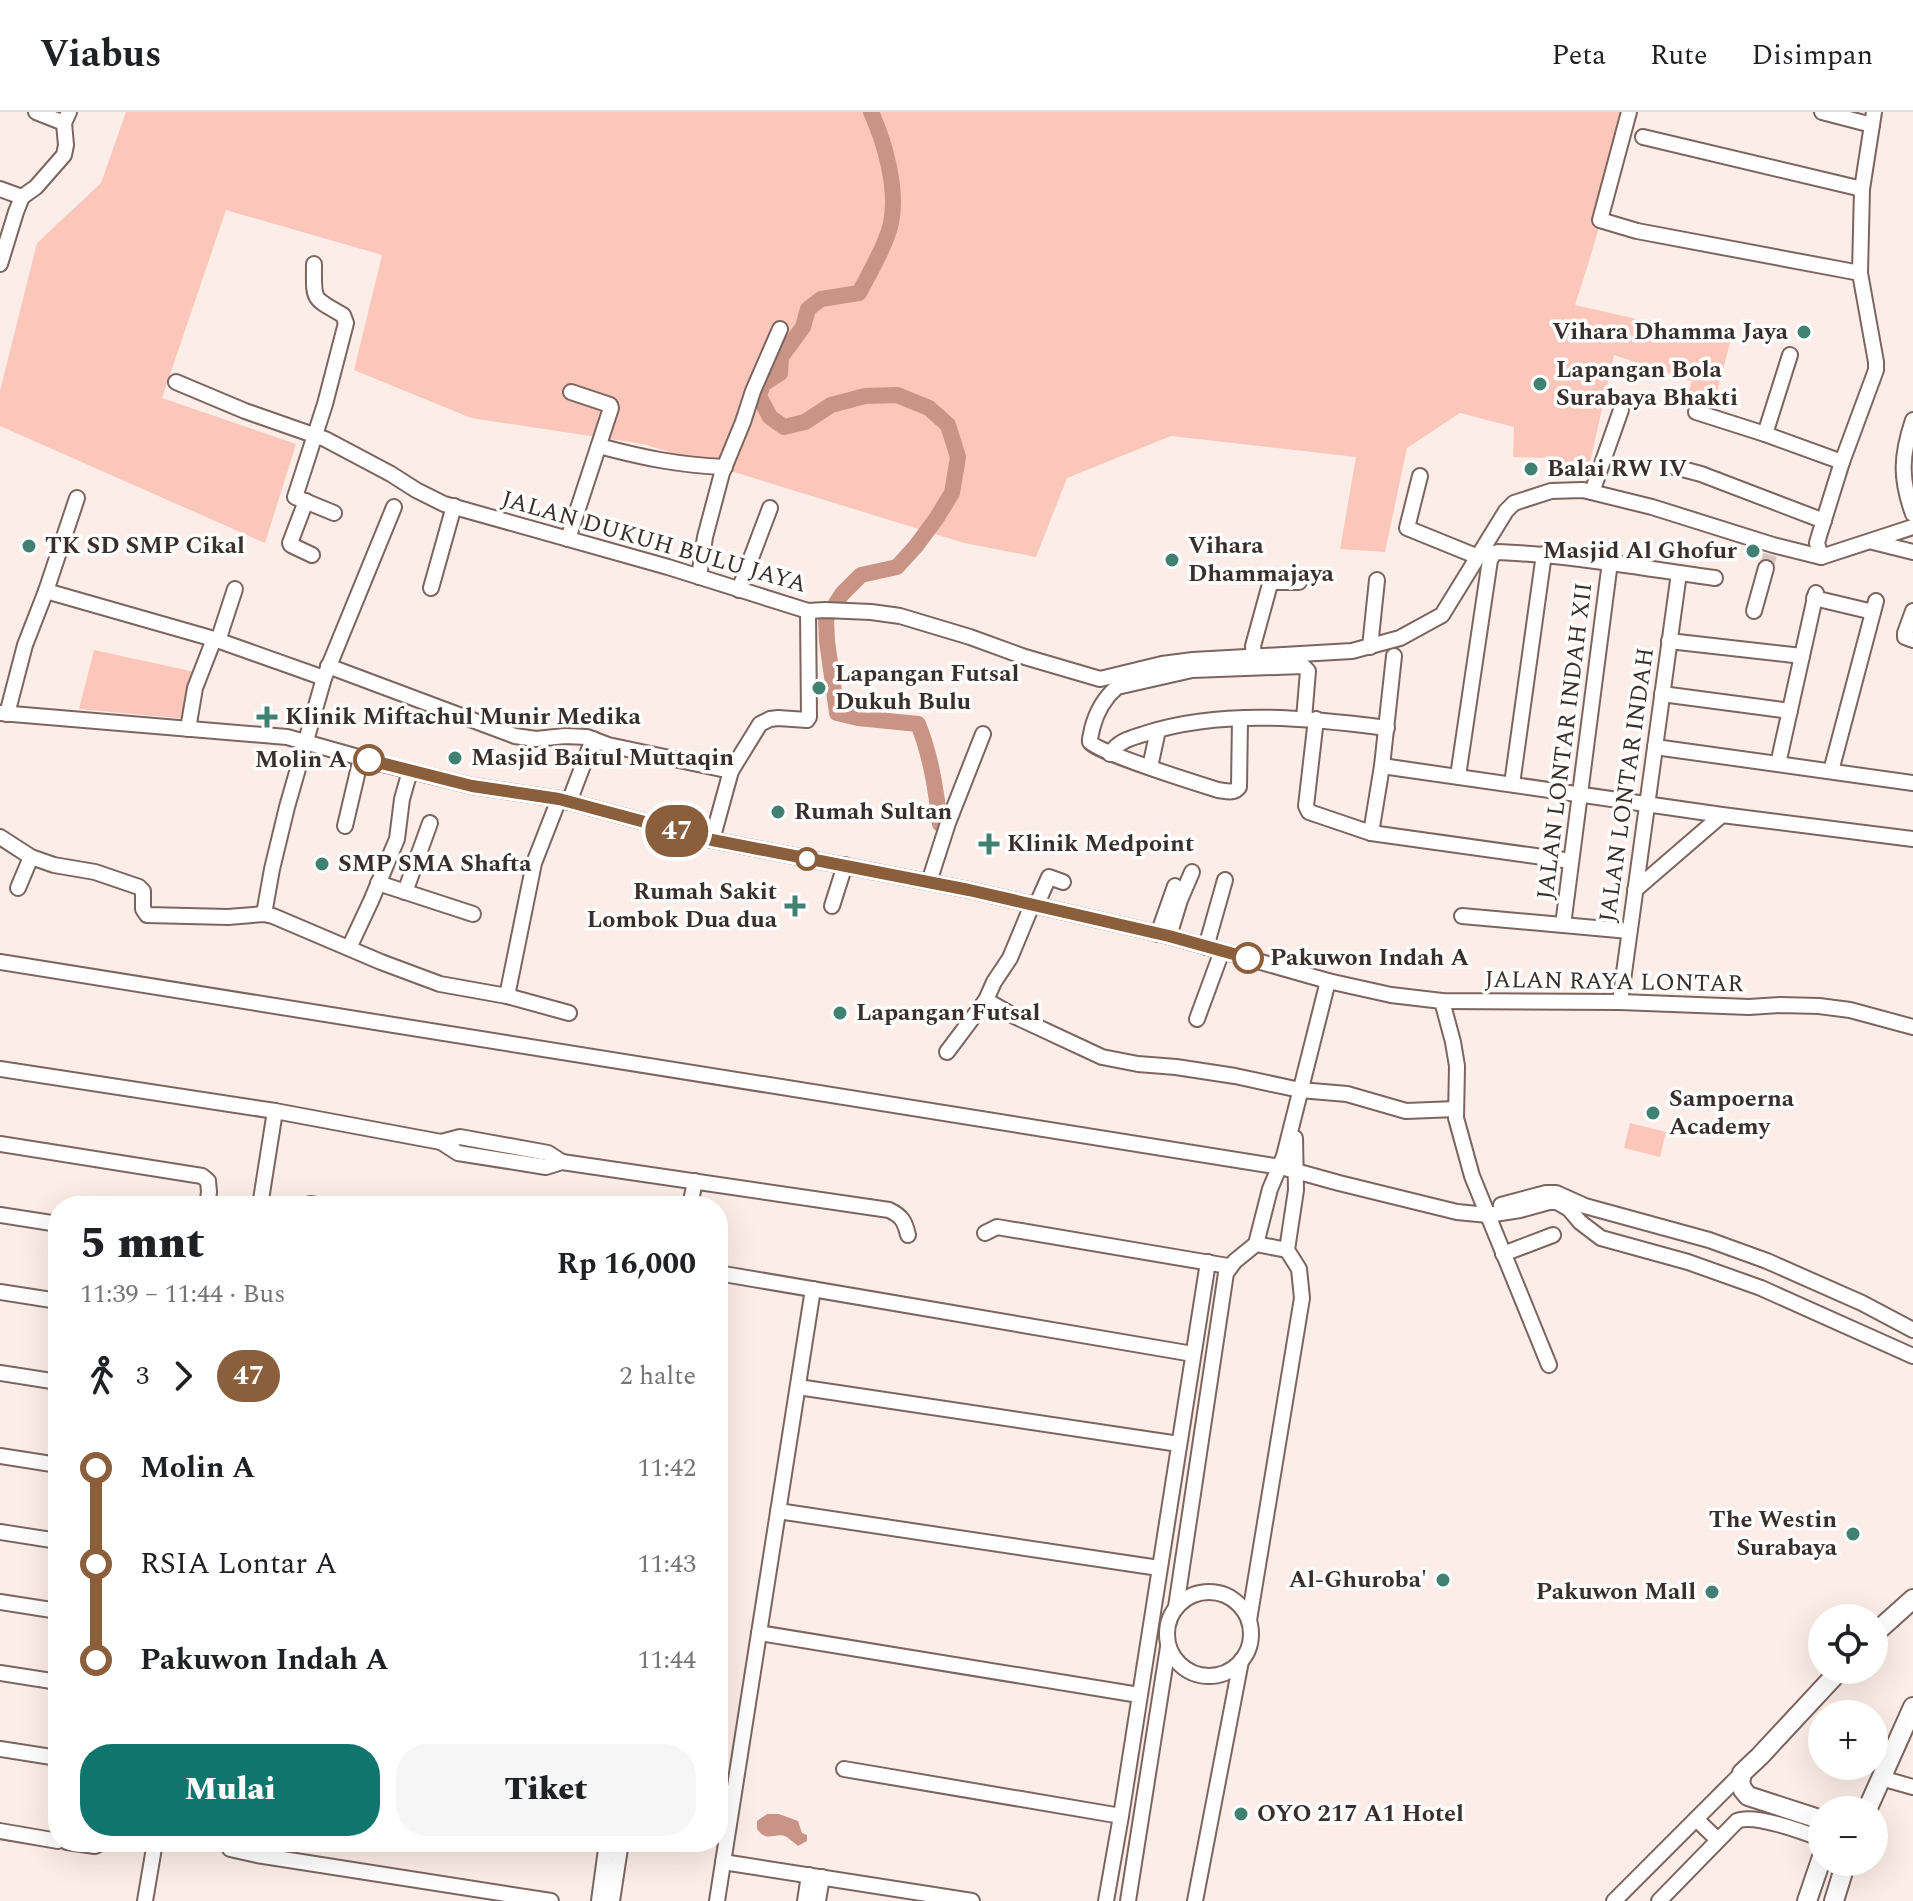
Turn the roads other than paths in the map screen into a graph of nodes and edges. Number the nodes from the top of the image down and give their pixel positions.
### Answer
1 (36, 112) edge
2 (1629, 112) edge
3 (1822, 112) edge
4 (66, 117) edge
5 (1873, 118) edge
6 (1643, 137) dead end
7 (0, 189) edge
8 (1862, 189) junction
9 (22, 197) junction
10 (0, 264) edge
11 (314, 264) dead end
12 (1860, 273) junction
13 (780, 329) dead end
14 (1790, 355) dead end
15 (176, 382) dead end
16 (571, 392) dead end
17 (1621, 410) dead end
18 (1696, 412) dead end
19 (1913, 420) edge
20 (1765, 434) junction
21 (316, 436) junction
22 (599, 446) junction
23 (1842, 462) junction
24 (1671, 466) dead end
25 (725, 467) junction
26 (1420, 476) dead end
27 (1592, 492) junction
28 (398, 495) junction
29 (77, 498) dead end
30 (306, 501) junction
31 (454, 506) junction
32 (770, 508) dead end
33 (334, 513) dead end
34 (1913, 514) edge
35 (1824, 521) junction
36 (1913, 527) edge
37 (568, 539) junction
38 (1873, 541) junction
39 (1913, 552) edge
40 (1544, 554) junction
41 (312, 555) dead end
42 (1476, 556) junction
43 (1821, 557) junction
44 (1610, 562) junction
45 (1766, 568) tunnel mouth
46 (1679, 573) junction
47 (699, 577) junction
48 (1715, 578) dead end
49 (1377, 580) dead end
50 (1299, 582) dead end
51 (431, 588) dead end
52 (235, 589) dead end
53 (739, 590) junction
54 (46, 591) junction
55 (808, 611) junction
56 (1754, 611) dead end
57 (1913, 611) edge
58 (216, 640) junction
59 (1913, 640) edge
60 (1669, 641) junction
61 (1370, 647) junction
62 (1394, 656) dead end
63 (1802, 656) junction
64 (1254, 657) junction
65 (326, 672) junction
66 (1662, 694) junction
67 (1790, 711) junction
68 (4, 714) edge
69 (1240, 719) junction
70 (1310, 719) junction
71 (1387, 728) junction
72 (188, 729) junction
73 (1158, 730) junction
74 (983, 734) dead end
75 (593, 739) junction
76 (305, 742) junction
77 (1655, 747) junction
78 (1110, 754) junction
79 (361, 758) junction
80 (1778, 764) junction
81 (1382, 766) junction
82 (1150, 767) junction
83 (410, 771) junction
84 (731, 771) junction
85 (1831, 771) junction
86 (1458, 776) junction
87 (1913, 783) edge
88 (1512, 784) junction
89 (1580, 793) junction
90 (564, 800) junction
91 (1647, 803) junction
92 (1722, 815) junction
93 (430, 823) dead end
94 (345, 826) dead end
95 (1371, 833) junction
96 (0, 837) edge
97 (1913, 839) edge
98 (712, 840) junction
99 (31, 857) junction
100 (1571, 861) junction
101 (845, 865) junction
102 (1192, 872) dead end
103 (1225, 880) dead end
104 (929, 882) junction
105 (1063, 882) dead end
106 (378, 883) junction
107 (1175, 886) dead end
108 (18, 888) dead end
109 (1635, 890) junction
110 (405, 892) junction
111 (832, 906) dead end
112 (1034, 906) junction
113 (264, 914) junction
114 (473, 914) dead end
115 (1462, 916) dead end
116 (1563, 925) junction
117 (1629, 931) junction
118 (1164, 935) junction
119 (1207, 944) junction
120 (349, 948) junction
121 (1222, 951) junction
122 (0, 962) edge
123 (1332, 982) junction
124 (507, 996) junction
125 (986, 1000) junction
126 (1442, 1001) junction
127 (1620, 1002) junction
128 (569, 1013) dead end
129 (1197, 1019) dead end
130 (1913, 1027) edge
131 (947, 1052) dead end
132 (0, 1069) edge
133 (1303, 1091) junction
134 (1456, 1109) junction
135 (275, 1111) junction
136 (0, 1144) edge
137 (1288, 1169) junction
138 (695, 1181) junction
139 (1339, 1183) junction
140 (1296, 1190) junction
141 (208, 1196) edge
142 (262, 1196) edge
143 (692, 1196) edge
144 (1484, 1213) junction
145 (0, 1215) edge
146 (48, 1222) edge
147 (985, 1233) dead end
148 (908, 1235) dead end
149 (1553, 1235) dead end
150 (1256, 1244) junction
151 (1287, 1250) junction
152 (1503, 1254) junction
153 (1767, 1261) junction
154 (1208, 1262) junction
155 (1226, 1273) junction
156 (728, 1275) edge
157 (1761, 1288) junction
158 (813, 1289) junction
159 (0, 1292) edge
160 (48, 1299) edge
161 (1913, 1330) edge
162 (1193, 1354) junction
163 (1913, 1356) edge
164 (1549, 1365) dead end
165 (0, 1373) edge
166 (48, 1380) edge
167 (798, 1387) junction
168 (1179, 1444) junction
169 (0, 1456) edge
170 (48, 1463) edge
171 (778, 1511) junction
172 (0, 1532) edge
173 (48, 1539) edge
174 (1159, 1568) junction
175 (1913, 1599) edge
176 (0, 1602) edge
177 (1176, 1607) junction
178 (48, 1609) edge
179 (1249, 1620) junction
180 (1888, 1621) edge
181 (759, 1633) junction
182 (1168, 1647) junction
183 (1241, 1661) junction
184 (0, 1673) edge
185 (48, 1680) edge
186 (1827, 1684) edge
187 (1139, 1695) junction
188 (1913, 1707) edge
189 (0, 1749) edge
190 (48, 1756) edge
191 (1888, 1762) edge
192 (844, 1769) dead end
193 (1742, 1773) junction
194 (1888, 1780) edge
195 (1913, 1787) edge
196 (1808, 1815) edge
197 (1121, 1816) junction
198 (1696, 1819) junction
199 (728, 1830) edge
200 (0, 1831) edge
201 (1808, 1834) edge
202 (48, 1839) edge
203 (1718, 1840) junction
204 (153, 1852) edge
205 (275, 1852) edge
206 (606, 1852) edge
207 (619, 1852) edge
208 (725, 1852) edge
209 (723, 1862) junction
210 (816, 1876) junction
211 (1816, 1876) edge
212 (1842, 1876) edge
213 (145, 1901) edge
214 (551, 1901) edge
215 (599, 1901) edge
216 (612, 1901) edge
217 (717, 1901) edge
218 (805, 1901) edge
219 (818, 1901) edge
220 (972, 1901) edge
221 (1106, 1901) edge
222 (1128, 1901) edge
223 (1195, 1901) edge
224 (1614, 1901) edge
225 (1659, 1901) edge
226 (1807, 1901) edge
227 (1834, 1901) edge

1 - 4 street
2 - 12 street
3 - 5 street
4 - 9 street
5 - 8 street
6 - 8 street
7 - 9 street
8 - 12 street
9 - 10 street
11 - 21 street
12 - 23 street
13 - 25 street
14 - 20 street
15 - 21 street, JALAN DUKUH BULU JAYA
16 - 22 street
17 - 27 street
18 - 20 street
19 - 34 street
20 - 23 street
21 - 28 street, JALAN DUKUH BULU JAYA
21 - 30 street
22 - 25 street
22 - 37 street
23 - 35 street
24 - 35 street
25 - 47 street
26 - 42 street
27 - 42 street, JALAN DUKUH BULU JAYA
27 - 43 street, JALAN DUKUH BULU JAYA
28 - 31 street, JALAN DUKUH BULU JAYA
28 - 65 street
29 - 54 street
30 - 33 street
30 - 41 street
31 - 37 street, JALAN DUKUH BULU JAYA
31 - 51 street
32 - 53 street
35 - 43 street
36 - 38 street
37 - 47 street, JALAN DUKUH BULU JAYA
38 - 39 street
38 - 43 street
40 - 44 street
40 - 86 street
40 - 88 street
42 - 61 street, JALAN DUKUH BULU JAYA
44 - 46 street
44 - 89 street, JALAN LONTAR INDAH XII
45 - 56 street
46 - 48 street
46 - 60 street, JALAN LONTAR INDAH
47 - 53 street, JALAN DUKUH BULU JAYA
49 - 61 street
50 - 64 street
52 - 58 street
53 - 55 street, JALAN DUKUH BULU JAYA
54 - 58 street
54 - 68 street
55 - 64 street, JALAN DUKUH BULU JAYA
55 - 84 street
57 - 59 street
58 - 65 street
58 - 72 street
60 - 63 street
60 - 66 street, JALAN LONTAR INDAH
61 - 64 street, JALAN DUKUH BULU JAYA
62 - 71 street
63 - 67 street
63 - 85 street
65 - 75 street
65 - 76 street
66 - 67 street
66 - 77 street, JALAN LONTAR INDAH
67 - 80 street
68 - 72 street, JALAN RAYA LONTAR
69 - 70 street
69 - 73 street
69 - 82 street
70 - 71 street
70 - 78 street
70 - 95 street
71 - 81 street
72 - 76 street, JALAN RAYA LONTAR
73 - 78 street
73 - 82 street
74 - 104 street
75 - 84 street
75 - 90 street
76 - 79 street, JALAN RAYA LONTAR
76 - 113 street
77 - 80 street
77 - 91 street, JALAN LONTAR INDAH
78 - 82 street
79 - 83 street, JALAN RAYA LONTAR
79 - 94 street
80 - 85 street
81 - 86 street
81 - 95 street
83 - 90 street, JALAN RAYA LONTAR
83 - 106 street
84 - 98 street
85 - 87 street
86 - 88 street
88 - 89 street
89 - 91 street
89 - 100 street, JALAN LONTAR INDAH XII
90 - 98 street, JALAN RAYA LONTAR
90 - 124 street
91 - 92 street
91 - 109 street, JALAN LONTAR INDAH
92 - 97 street
92 - 109 street
93 - 110 street
95 - 100 street
96 - 99 street
98 - 101 street, JALAN RAYA LONTAR
99 - 108 street
99 - 113 street
100 - 116 street, JALAN LONTAR INDAH XII
101 - 104 street, JALAN RAYA LONTAR
101 - 111 street
102 - 118 street
103 - 119 street
104 - 112 street, JALAN RAYA LONTAR
105 - 112 street
106 - 110 street
106 - 120 street
107 - 118 street
109 - 117 street, JALAN LONTAR INDAH
110 - 114 street
112 - 118 street, JALAN RAYA LONTAR
112 - 125 street
113 - 120 street
115 - 116 street
116 - 117 street
117 - 127 street, JALAN LONTAR INDAH
118 - 119 street, JALAN RAYA LONTAR
119 - 121 street, JALAN RAYA LONTAR
120 - 124 street
121 - 123 street, JALAN RAYA LONTAR
121 - 129 street
122 - 137 street
123 - 126 street, JALAN RAYA LONTAR
123 - 133 street
124 - 128 street
125 - 131 street
125 - 133 street
126 - 127 street, JALAN RAYA LONTAR
126 - 134 street
127 - 130 street, JALAN RAYA LONTAR
132 - 135 street
133 - 134 street
133 - 137 street
134 - 144 street
135 - 138 street
135 - 142 street
136 - 141 street
137 - 139 street
137 - 140 street
137 - 150 street
138 - 143 street
138 - 148 street
139 - 140 street
139 - 144 street
140 - 151 street
144 - 152 street
144 - 153 street
144 - 157 street
145 - 146 street
147 - 154 street
149 - 152 street
150 - 151 street
150 - 155 street
151 - 179 street
152 - 164 street
153 - 157 street
153 - 161 street
154 - 155 street
154 - 162 street
155 - 177 street
156 - 158 street
157 - 163 street
158 - 162 street
158 - 167 street
159 - 160 street
162 - 168 street
165 - 166 street
167 - 168 street
167 - 171 street
168 - 174 street
169 - 170 street
171 - 174 street
171 - 181 street
172 - 173 street
174 - 187 street
175 - 180 main road
176 - 178 street
177 - 179 street
177 - 182 street
179 - 183 street
181 - 187 street
181 - 199 street
182 - 183 street
182 - 222 street
183 - 223 street
184 - 185 street
186 - 193 main road
187 - 197 street
188 - 191 main road
189 - 190 street
192 - 197 street
193 - 196 main road
193 - 198 street
194 - 195 street
197 - 221 street
198 - 203 street
198 - 224 street
200 - 202 street
201 - 203 street
203 - 225 street
204 - 213 street
205 - 214 street
206 - 215 street
207 - 216 street
208 - 209 street
209 - 210 street
209 - 217 street
210 - 218 street
210 - 219 street
210 - 220 street
211 - 226 main road
212 - 227 main road

